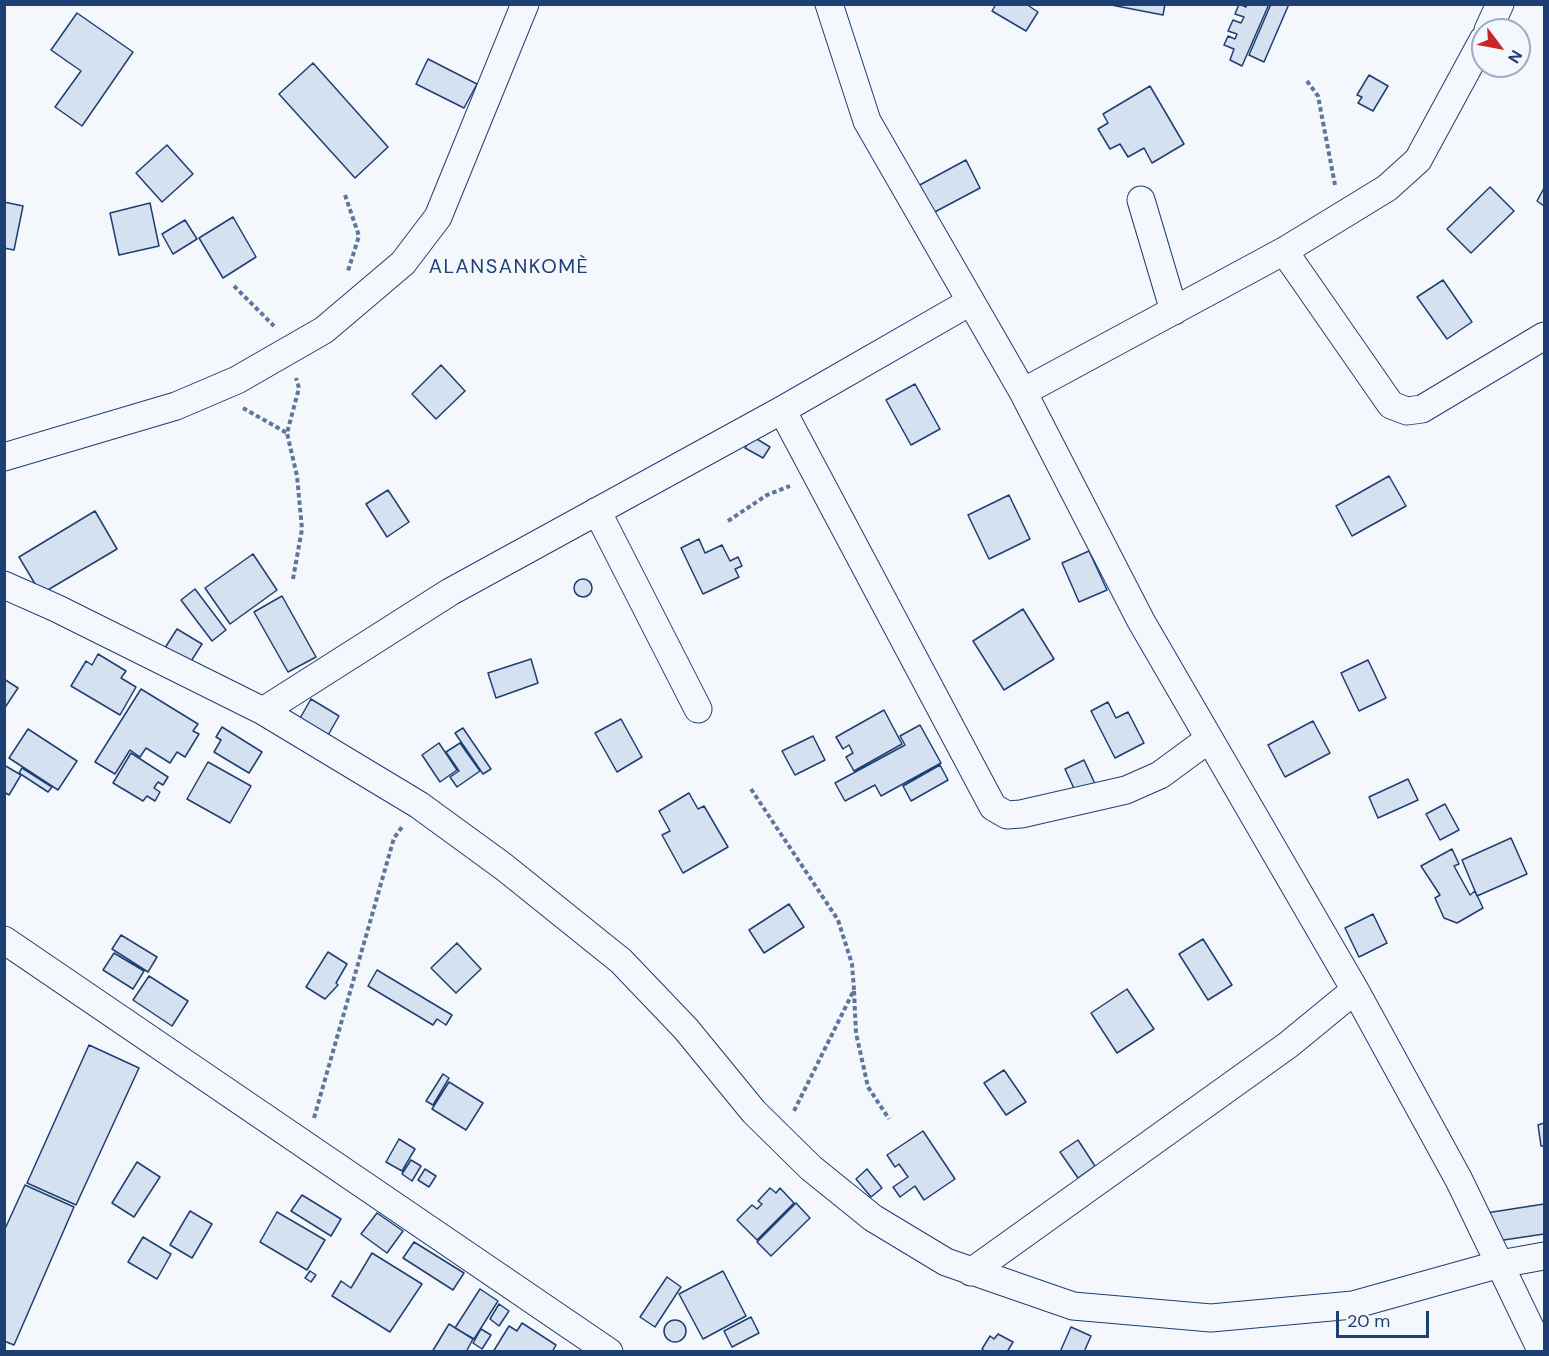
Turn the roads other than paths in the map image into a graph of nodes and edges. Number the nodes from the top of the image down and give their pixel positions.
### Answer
1 (525, 4) edge
2 (829, 4) edge
3 (1500, 4) edge
4 (1494, 18) edge
5 (1471, 62) edge
6 (1141, 200) dead end
7 (1284, 251) junction
8 (970, 302) junction
9 (1174, 311) junction
10 (1545, 336) edge
11 (1023, 392) junction
12 (782, 410) junction
13 (4, 457) edge
14 (597, 511) junction
15 (4, 585) edge
16 (698, 709) dead end
17 (263, 711) junction
18 (1209, 739) junction
19 (4, 940) edge
20 (1355, 990) junction
21 (1545, 1256) edge
22 (1500, 1264) junction
23 (971, 1272) junction
24 (609, 1352) edge
25 (1542, 1352) edge

1 - 13 street
2 - 8 street
3 - 4 street
5 - 7 street
6 - 9 street
7 - 9 street
7 - 10 street
8 - 11 street
8 - 12 street
9 - 11 street
11 - 18 street
12 - 14 street
12 - 18 street
14 - 16 street
14 - 17 street
15 - 17 street
17 - 23 street
18 - 20 street
19 - 24 street
20 - 22 street
20 - 23 street
21 - 22 street
22 - 23 street
22 - 25 street

